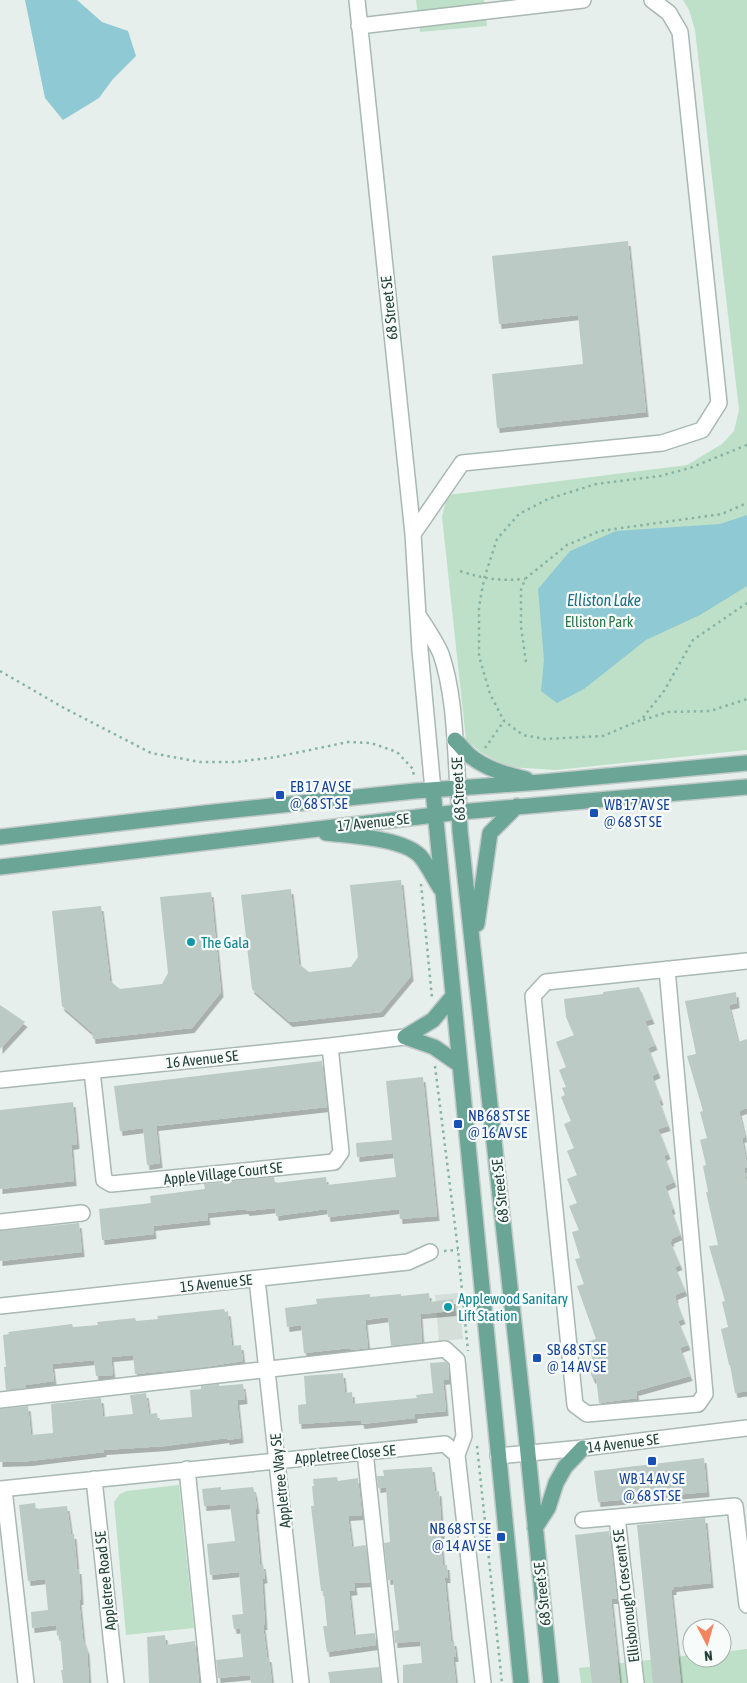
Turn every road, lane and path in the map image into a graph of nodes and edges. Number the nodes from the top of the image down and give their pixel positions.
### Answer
1 (357, 0) edge
2 (583, 0) edge
3 (652, 0) edge
4 (461, 6) edge
5 (359, 26) junction
6 (747, 445) edge
7 (747, 503) edge
8 (413, 534) junction
9 (460, 571) dead end
10 (484, 578) junction
11 (525, 579) junction
12 (747, 603) edge
13 (419, 616) junction
14 (526, 662) dead end
15 (0, 671) edge
16 (747, 699) edge
17 (641, 720) junction
18 (504, 721) junction
19 (455, 740) junction
20 (482, 753) dead end
21 (747, 763) edge
22 (413, 769) dead end
23 (542, 782) junction
24 (747, 787) edge
25 (458, 788) junction
26 (432, 790) junction
27 (517, 806) junction
28 (460, 812) junction
29 (435, 815) junction
30 (302, 830) junction
31 (0, 837) edge
32 (0, 867) edge
33 (420, 876) dead end
34 (443, 892) junction
35 (474, 948) junction
36 (747, 961) edge
37 (667, 969) junction
38 (453, 996) junction
39 (432, 1006) dead end
40 (405, 1037) junction
41 (330, 1046) junction
42 (460, 1064) junction
43 (92, 1071) junction
44 (0, 1080) edge
45 (82, 1213) dead end
46 (0, 1222) edge
47 (430, 1252) dead end
48 (257, 1279) junction
49 (0, 1306) edge
50 (268, 1370) junction
51 (0, 1400) edge
52 (747, 1428) edge
53 (583, 1448) junction
54 (365, 1452) junction
55 (528, 1453) junction
56 (457, 1455) junction
57 (498, 1456) junction
58 (278, 1460) junction
59 (187, 1469) junction
60 (94, 1479) junction
61 (2, 1489) edge
62 (741, 1505) edge
63 (617, 1517) junction
64 (583, 1520) dead end
65 (535, 1528) junction
66 (7, 1578) edge
67 (747, 1605) edge
68 (26, 1683) edge
69 (116, 1683) edge
70 (208, 1683) edge
71 (301, 1683) edge
72 (390, 1683) edge
73 (483, 1683) edge
74 (521, 1683) edge
75 (551, 1683) edge
76 (636, 1683) edge

1 - 5 street, 68 Street SE
2 - 4 street
3 - 8 street
4 - 5 street
5 - 8 street, 68 Street SE
6 - 10 path
7 - 11 path
8 - 13 street, 68 Street SE
9 - 10 path
10 - 11 path
10 - 18 path
11 - 14 path
12 - 17 path
13 - 19 street, 68 Street SE
13 - 26 street, 68 Street SE
15 - 22 path
16 - 17 path
17 - 18 path
18 - 20 path
19 - 23 main road
19 - 25 street, 68 Street SE
21 - 23 main road, 17 Avenue SE
23 - 25 main road, 17 Avenue SE
24 - 27 main road, 17 Avenue SE
25 - 26 main road, 17 Avenue SE
25 - 28 main road, 68 Street SE
26 - 29 main road, 68 Street SE
26 - 31 main road, 17 Avenue SE
27 - 28 main road, 17 Avenue SE
27 - 35 main road
28 - 29 main road, 17 Avenue SE
28 - 35 main road, 68 Street SE
29 - 30 main road, 17 Avenue SE
29 - 34 main road, 68 Street SE
30 - 32 main road, 17 Avenue SE
30 - 34 main road
33 - 39 path
34 - 38 main road, 68 Street SE
35 - 55 main road, 68 Street SE
36 - 37 street
37 - 37 street
38 - 40 main road
38 - 42 main road, 68 Street SE
40 - 41 street, 16 Avenue SE
40 - 42 main road
41 - 43 street, 16 Avenue SE
41 - 43 street, Apple Village Court SE
42 - 57 main road, 68 Street SE
43 - 44 street, 16 Avenue SE
45 - 46 street
47 - 48 street, 15 Avenue SE
48 - 49 street, 15 Avenue SE
48 - 50 street, Appletree Way SE
50 - 51 street
50 - 56 street
50 - 58 street, Appletree Way SE
52 - 53 street, 14 Avenue SE
53 - 55 street, 14 Avenue SE
53 - 65 main road
54 - 56 street, Appletree Close SE
54 - 58 street, Appletree Close SE
54 - 72 street
55 - 57 street, 14 Avenue SE
55 - 65 main road, 68 Street SE
56 - 73 street
57 - 74 main road, 68 Street SE
58 - 59 street, Appletree Close SE
58 - 71 street, Appletree Way SE
59 - 60 street, Appletree Close SE
59 - 70 street
60 - 61 street, Appletree Close SE
60 - 69 street, Appletree Road SE
61 - 66 street
62 - 63 street, Ellisborough Crescent SE
62 - 67 street, Ellisborough Crescent SE
63 - 64 street
63 - 76 street, Ellisborough Crescent SE
65 - 75 main road, 68 Street SE
66 - 68 street

